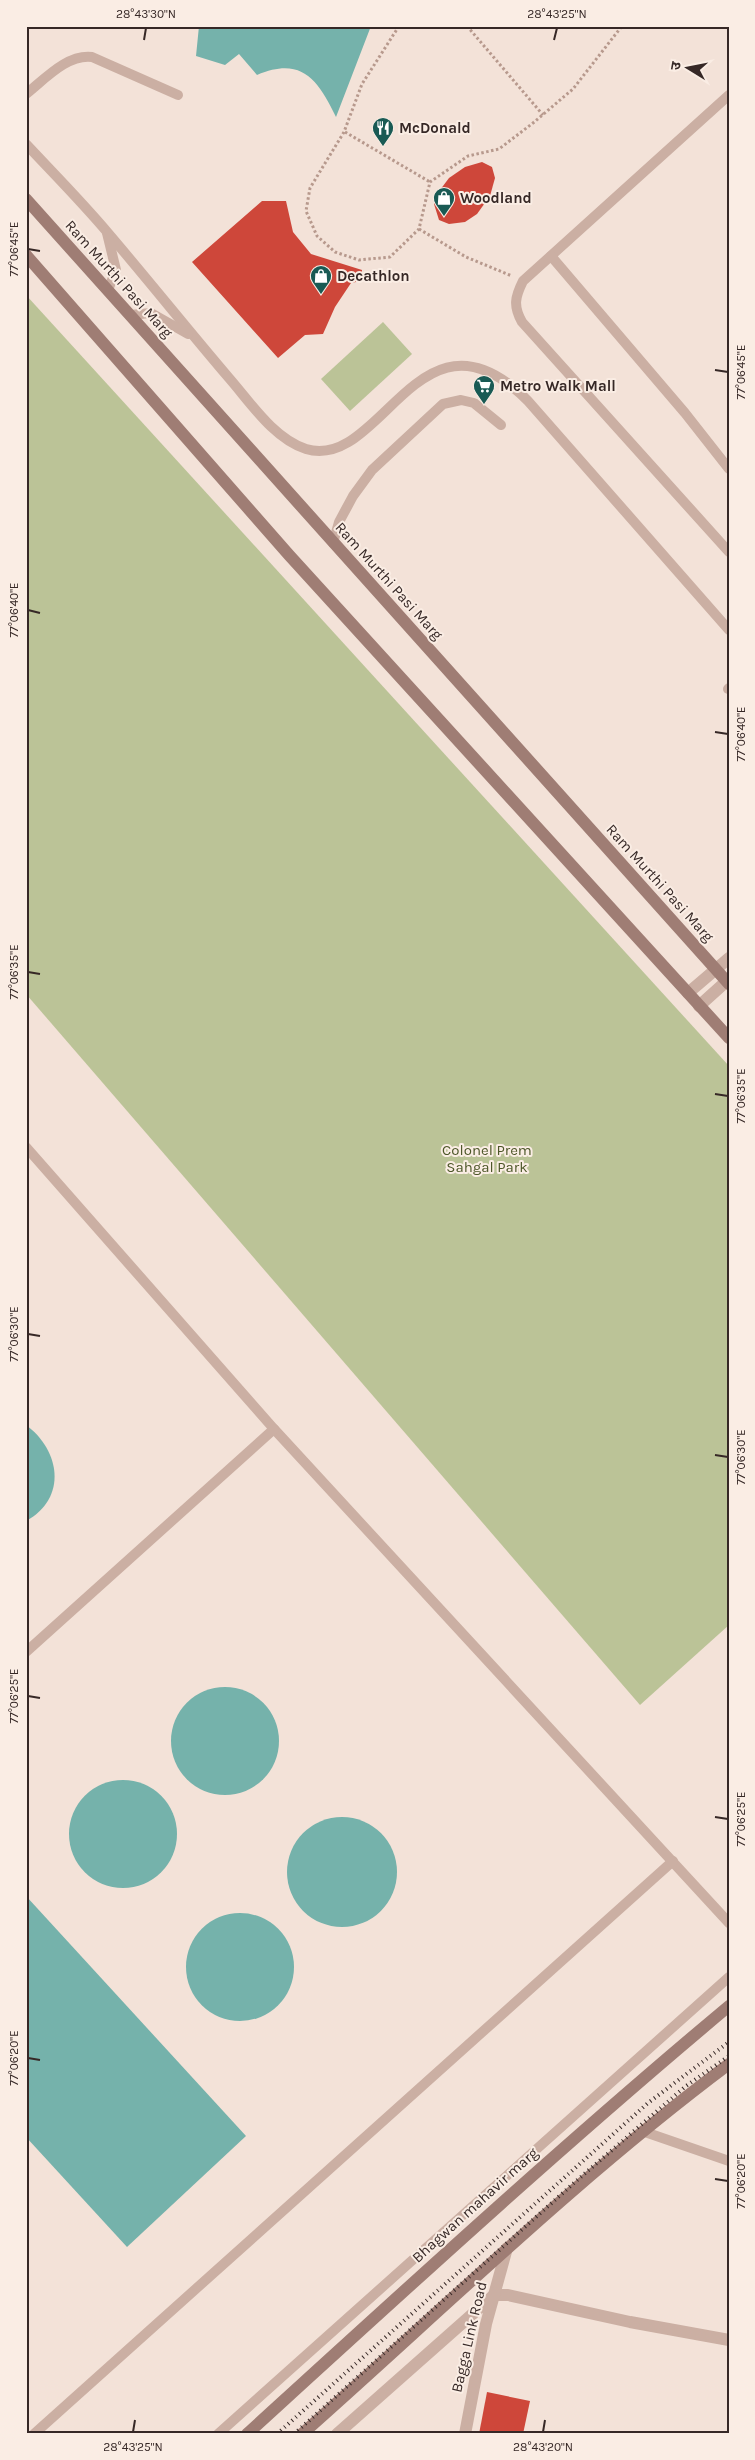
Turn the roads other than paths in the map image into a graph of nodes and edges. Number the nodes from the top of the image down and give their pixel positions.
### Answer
1 (26, 94) edge
2 (178, 95) dead end
3 (729, 95) edge
4 (26, 144) edge
5 (26, 199) edge
6 (107, 231) junction
7 (26, 255) edge
8 (551, 256) junction
9 (108, 290) junction
10 (130, 315) junction
11 (195, 338) junction
12 (501, 425) dead end
13 (729, 469) edge
14 (333, 543) junction
15 (729, 552) edge
16 (729, 630) edge
17 (729, 958) edge
18 (716, 970) junction
19 (728, 981) edge
20 (688, 993) junction
21 (699, 1006) junction
22 (729, 1038) edge
23 (26, 1147) edge
24 (274, 1429) junction
25 (26, 1652) edge
26 (672, 1861) junction
27 (729, 1923) edge
28 (729, 1977) edge
29 (729, 2006) edge
30 (729, 2064) edge
31 (642, 2131) junction
32 (729, 2161) edge
33 (507, 2248) junction
34 (494, 2294) junction
35 (729, 2340) edge
36 (34, 2434) edge
37 (218, 2434) edge
38 (247, 2434) edge
39 (302, 2434) edge
40 (337, 2434) edge
41 (465, 2434) edge

1 - 2 lane
3 - 8 lane
4 - 6 lane
5 - 9 street, Ram Murthi Pasi Marg
6 - 9 lane
6 - 11 lane
7 - 20 street
8 - 13 lane
8 - 15 lane
9 - 10 street, Ram Murthi Pasi Marg
10 - 11 lane
10 - 14 street, Ram Murthi Pasi Marg
11 - 16 lane
12 - 14 lane
14 - 18 street, Ram Murthi Pasi Marg
17 - 18 street
18 - 19 street, Ram Murthi Pasi Marg
18 - 20 street
19 - 21 street
20 - 21 street
21 - 22 street
23 - 24 lane
24 - 25 lane
24 - 26 lane
26 - 27 lane
26 - 36 lane
28 - 37 lane
29 - 38 street, Bhagwan mahavir marg
30 - 31 street
31 - 32 lane
31 - 33 street
33 - 34 street, Bagga Link Road
33 - 39 street
34 - 35 street
34 - 40 street
34 - 41 street, Bagga Link Road

